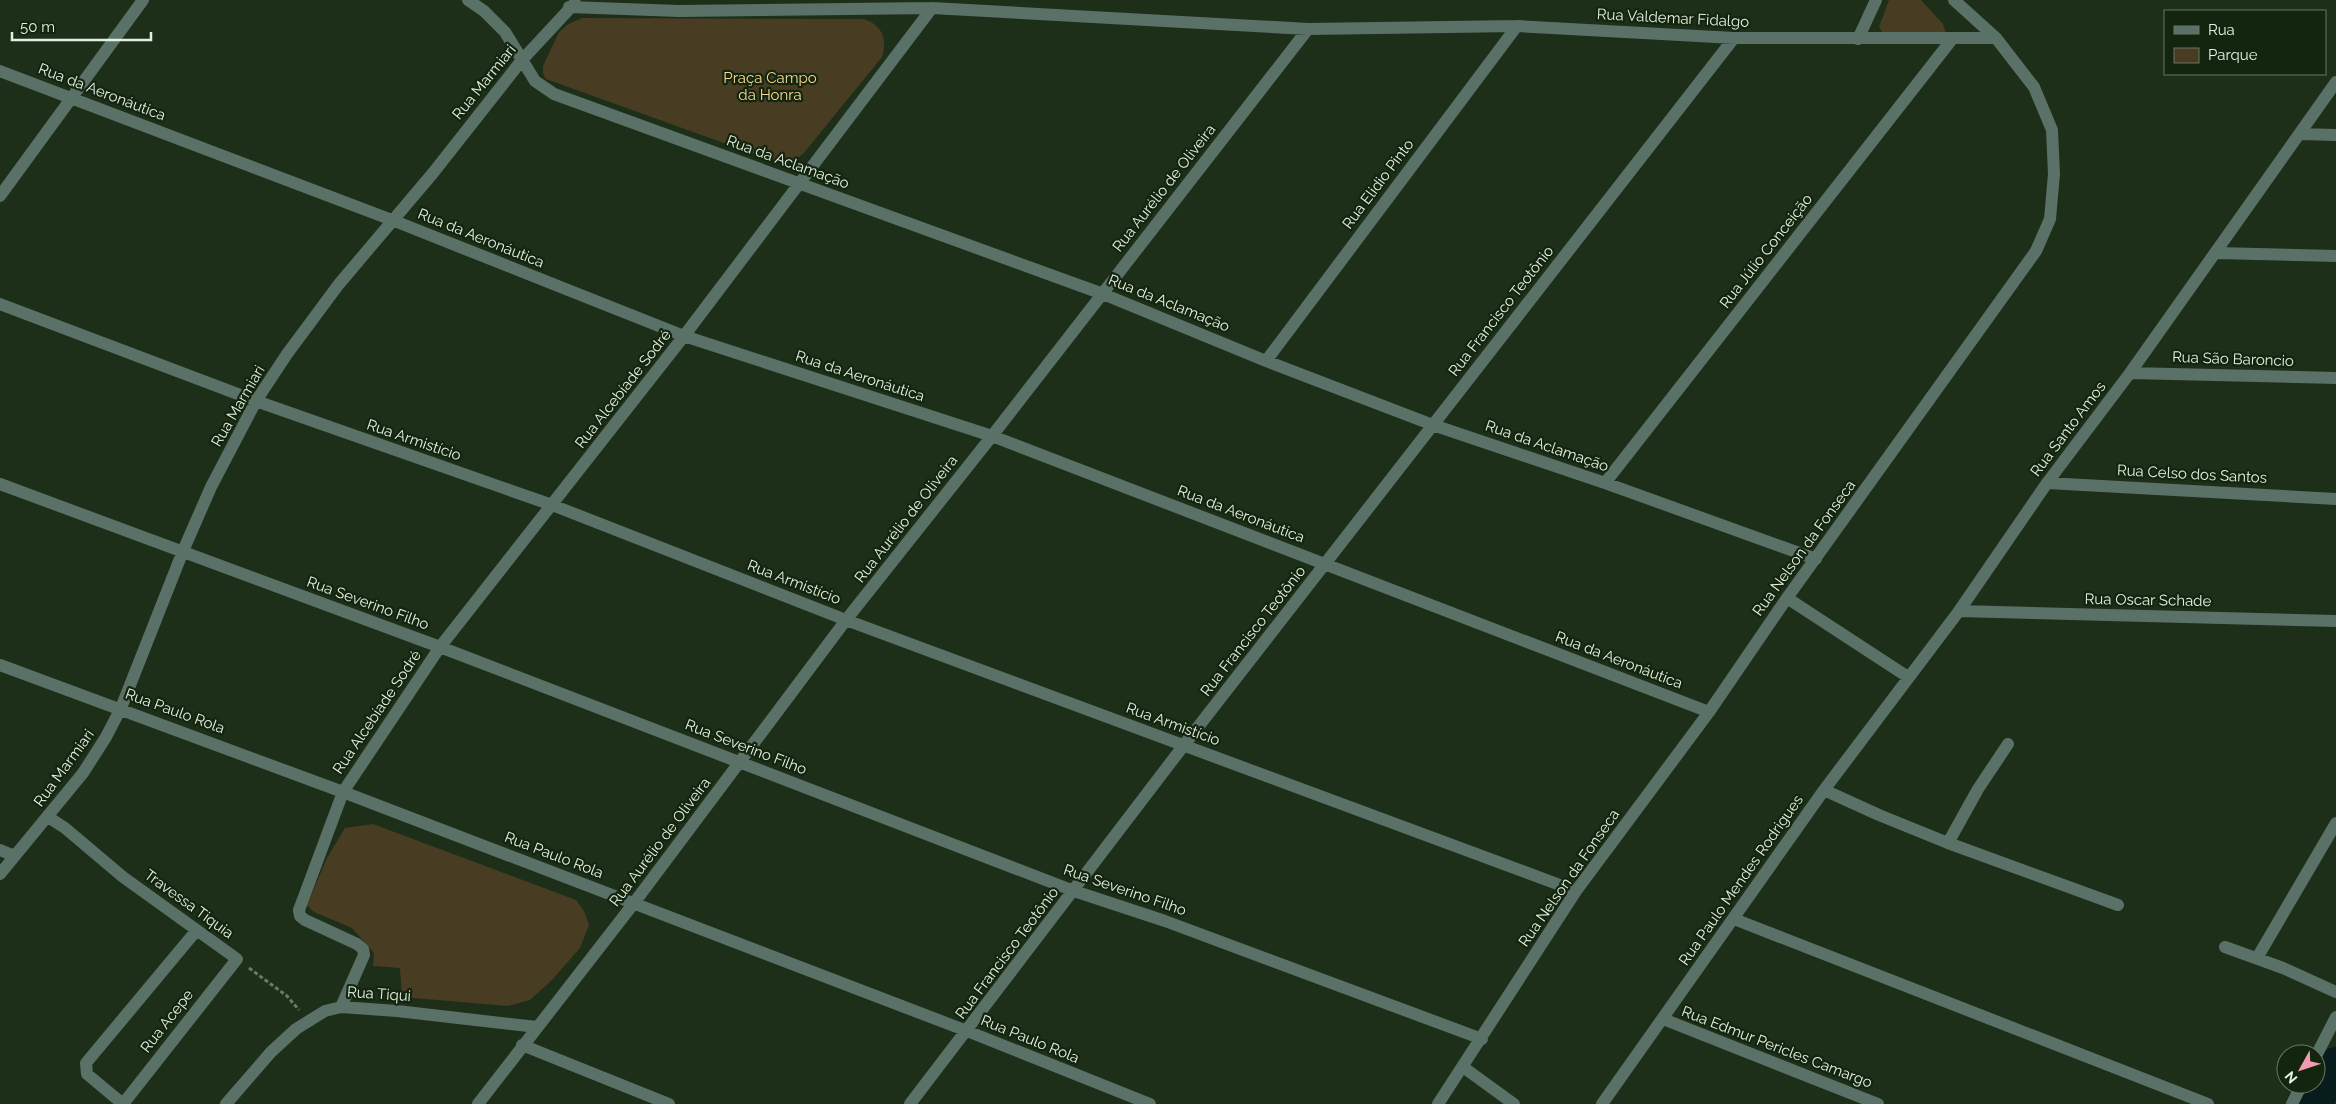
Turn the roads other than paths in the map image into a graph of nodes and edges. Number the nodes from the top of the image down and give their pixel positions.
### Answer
1 (143, 0) edge
2 (468, 0) edge
3 (1876, 0) edge
4 (1954, 0) edge
5 (574, 4) edge
6 (932, 8) junction
7 (1517, 26) junction
8 (1308, 29) junction
9 (1734, 38) junction
10 (1953, 38) junction
11 (1996, 38) junction
12 (1858, 39) junction
13 (522, 60) junction
14 (0, 71) edge
15 (2336, 82) edge
16 (72, 98) junction
17 (2300, 134) junction
18 (2336, 135) edge
19 (801, 184) junction
20 (0, 196) edge
21 (392, 220) junction
22 (2216, 252) junction
23 (2336, 256) edge
24 (1103, 294) junction
25 (0, 304) edge
26 (684, 336) junction
27 (1266, 361) junction
28 (2130, 373) junction
29 (2336, 378) edge
30 (256, 401) junction
31 (1433, 425) junction
32 (992, 436) junction
33 (1605, 483) junction
34 (2047, 483) junction
35 (0, 484) edge
36 (2336, 499) edge
37 (552, 505) junction
38 (182, 551) junction
39 (1816, 559) junction
40 (1327, 564) junction
41 (1787, 598) junction
42 (1959, 611) junction
43 (846, 620) junction
44 (2336, 621) edge
45 (440, 647) junction
46 (0, 665) edge
47 (1908, 676) junction
48 (121, 708) junction
49 (1709, 712) junction
50 (2008, 744) dead end
51 (1184, 745) junction
52 (740, 762) junction
53 (1824, 790) junction
54 (343, 792) junction
55 (48, 817) junction
56 (2336, 823) edge
57 (1948, 842) junction
58 (0, 850) edge
59 (15, 856) junction
60 (0, 874) edge
61 (1074, 891) junction
62 (1576, 891) junction
63 (634, 904) junction
64 (2118, 905) dead end
65 (1734, 919) junction
66 (196, 931) junction
67 (2225, 947) dead end
68 (2257, 958) junction
69 (237, 959) joint
70 (2336, 992) edge
71 (341, 1007) junction
72 (2336, 1017) edge
73 (1663, 1019) junction
74 (537, 1028) junction
75 (967, 1031) junction
76 (1482, 1039) junction
77 (2322, 1044) edge
78 (522, 1045) junction
79 (1463, 1066) junction
80 (122, 1104) edge
81 (226, 1104) edge
82 (478, 1104) edge
83 (669, 1104) edge
84 (910, 1104) edge
85 (1150, 1104) edge
86 (1438, 1104) edge
87 (1514, 1104) edge
88 (1602, 1104) edge
89 (1878, 1104) edge
90 (2208, 1104) edge

1 - 16 street
2 - 13 street, Rua da Aclamação
3 - 12 street
4 - 11 street, Rua Nelson da Fonseca
5 - 6 street, Rua Valdemar Fidalgo
5 - 13 street, Rua Marmiari
6 - 8 street, Rua Valdemar Fidalgo
6 - 19 street, Rua Alcebíade Sodré
7 - 8 street, Rua Valdemar Fidalgo
7 - 9 street, Rua Valdemar Fidalgo
7 - 27 street, Rua Elidio Pinto
8 - 24 street, Rua Aurélio de Oliveira
9 - 12 street, Rua Valdemar Fidalgo
9 - 31 street, Rua Francisco Teotônio
10 - 11 street, Rua Valdemar Fidalgo
10 - 12 street, Rua Valdemar Fidalgo
10 - 33 street, Rua Júlio Conceição
11 - 39 street, Rua Nelson da Fonseca
13 - 19 street, Rua da Aclamação
13 - 21 street, Rua Marmiari
14 - 16 street, Rua da Aeronáutica
15 - 17 street, Rua Santo Amos
16 - 20 street
16 - 21 street, Rua da Aeronáutica
17 - 18 street
17 - 22 street, Rua Santo Amos
19 - 24 street, Rua da Aclamação
19 - 26 street, Rua Alcebíade Sodré
21 - 26 street, Rua da Aeronáutica
21 - 30 street, Rua Marmiari
22 - 23 street
22 - 28 street, Rua Santo Amos
24 - 27 street, Rua da Aclamação
24 - 32 street, Rua Aurélio de Oliveira
25 - 30 street, Rua Armistício
26 - 32 street, Rua da Aeronáutica
26 - 37 street, Rua Alcebíade Sodré
27 - 31 street, Rua da Aclamação
28 - 29 street, Rua São Baroncio
28 - 34 street, Rua Santo Amos
30 - 37 street, Rua Armistício
30 - 38 street, Rua Marmiari
31 - 33 street, Rua da Aclamação
31 - 40 street, Rua Francisco Teotônio
32 - 40 street, Rua da Aeronáutica
32 - 43 street, Rua Aurélio de Oliveira
33 - 39 street, Rua da Aclamação
34 - 36 street, Rua Celso dos Santos
34 - 42 street, Rua Santo Amos
35 - 38 street, Rua Severino Filho
37 - 43 street, Rua Armistício
37 - 45 street, Rua Alcebíade Sodré
38 - 45 street, Rua Severino Filho
38 - 48 street, Rua Marmiari
39 - 41 street, Rua Nelson da Fonseca
40 - 49 street, Rua da Aeronáutica
40 - 51 street, Rua Francisco Teotônio
41 - 47 street
41 - 49 street, Rua Nelson da Fonseca
42 - 44 street, Rua Oscar Schade
42 - 47 street, Rua Santo Amos
43 - 51 street, Rua Armistício
43 - 52 street, Rua Aurélio de Oliveira
45 - 52 street, Rua Severino Filho
45 - 54 street, Rua Alcebíade Sodré
46 - 48 street, Rua Paulo Rola
47 - 53 street, Rua Paulo Mendes Rodrigues
48 - 54 street, Rua Paulo Rola
48 - 55 street, Rua Marmiari
49 - 62 street, Rua Nelson da Fonseca
50 - 57 street
51 - 61 street, Rua Francisco Teotônio
51 - 62 street, Rua Armistício
52 - 61 street, Rua Severino Filho
52 - 63 street, Rua Aurélio de Oliveira
53 - 57 street
53 - 65 street, Rua Paulo Mendes Rodrigues
54 - 63 street, Rua Paulo Rola
54 - 71 street, Rua Alcebíade Sodré
55 - 59 street, Rua Marmiari
55 - 66 street, Travessa Tiquia
56 - 68 street
57 - 64 street
58 - 59 street
59 - 60 street, Rua Marmiari
61 - 75 street, Rua Francisco Teotônio
61 - 76 street, Rua Severino Filho
62 - 76 street, Rua Nelson da Fonseca
63 - 74 street, Rua Aurélio de Oliveira
63 - 75 street, Rua Paulo Rola
65 - 73 street, Rua Paulo Mendes Rodrigues
65 - 90 street
66 - 69 street, Travessa Tiquia
66 - 80 street
67 - 68 street
68 - 70 street
69 - 80 street, Rua Acepe
71 - 74 street, Rua Tiqui
71 - 81 street, Rua Tiqui
72 - 77 street
73 - 88 street, Rua Paulo Mendes Rodrigues
73 - 89 street, Rua Edmur Pericles Camargo
74 - 78 street, Rua Aurélio de Oliveira
75 - 84 street, Rua Francisco Teotônio
75 - 85 street, Rua Paulo Rola
76 - 79 street, Rua Nelson da Fonseca
78 - 82 street, Rua Aurélio de Oliveira
78 - 83 street
79 - 86 street, Rua Nelson da Fonseca
79 - 87 street

